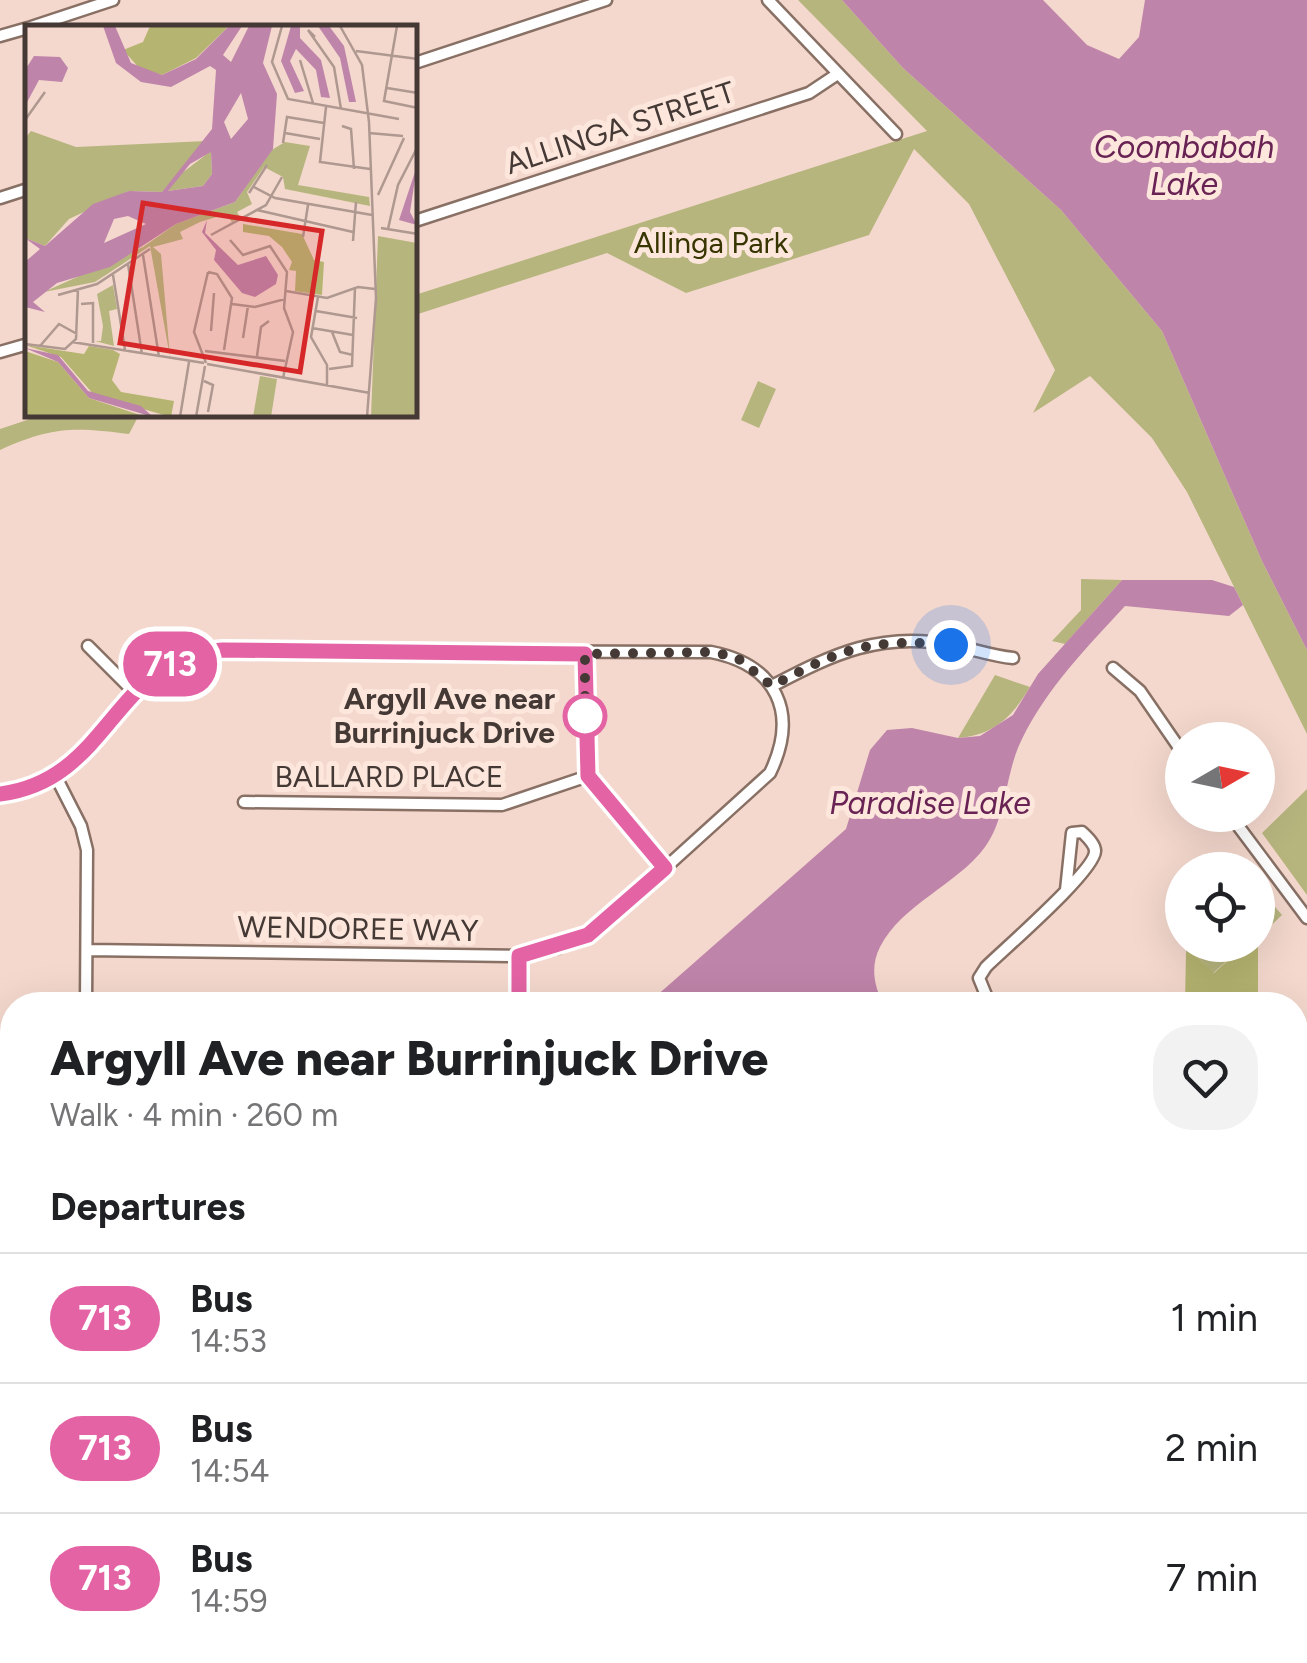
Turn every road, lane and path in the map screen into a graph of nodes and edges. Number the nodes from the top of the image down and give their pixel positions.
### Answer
1 (112, 0) edge
2 (606, 0) edge
3 (768, 0) edge
4 (37, 25) edge
5 (25, 29) edge
6 (0, 36) edge
7 (418, 62) edge
8 (836, 75) junction
9 (896, 134) dead end
10 (25, 190) edge
11 (0, 198) edge
12 (418, 220) edge
13 (25, 345) edge
14 (0, 352) edge
15 (88, 646) dead end
16 (585, 654) junction
17 (1014, 658) dead end
18 (1112, 668) dead end
19 (772, 686) junction
20 (134, 692) junction
21 (1165, 727) edge
22 (588, 776) junction
23 (56, 777) junction
24 (0, 794) edge
25 (244, 802) dead end
26 (1243, 832) edge
27 (665, 868) junction
28 (1066, 890) junction
29 (1307, 918) edge
30 (87, 950) junction
31 (519, 956) junction
32 (86, 992) edge
33 (518, 992) edge
34 (985, 992) edge

1 - 4 street
2 - 7 street
3 - 8 street
5 - 6 street
8 - 9 street
8 - 12 street, ALLINGA STREET
10 - 11 street
13 - 14 street
15 - 20 street
16 - 19 street
16 - 20 street
16 - 22 street
17 - 19 street
18 - 21 street
19 - 27 street, WENDOREE WAY
20 - 23 street
22 - 25 street, BALLARD PLACE
22 - 27 street
23 - 24 street
23 - 30 street
26 - 29 street
27 - 31 street, WENDOREE WAY
28 - 28 street
28 - 34 street
30 - 31 street, WENDOREE WAY
30 - 32 street
31 - 33 street

